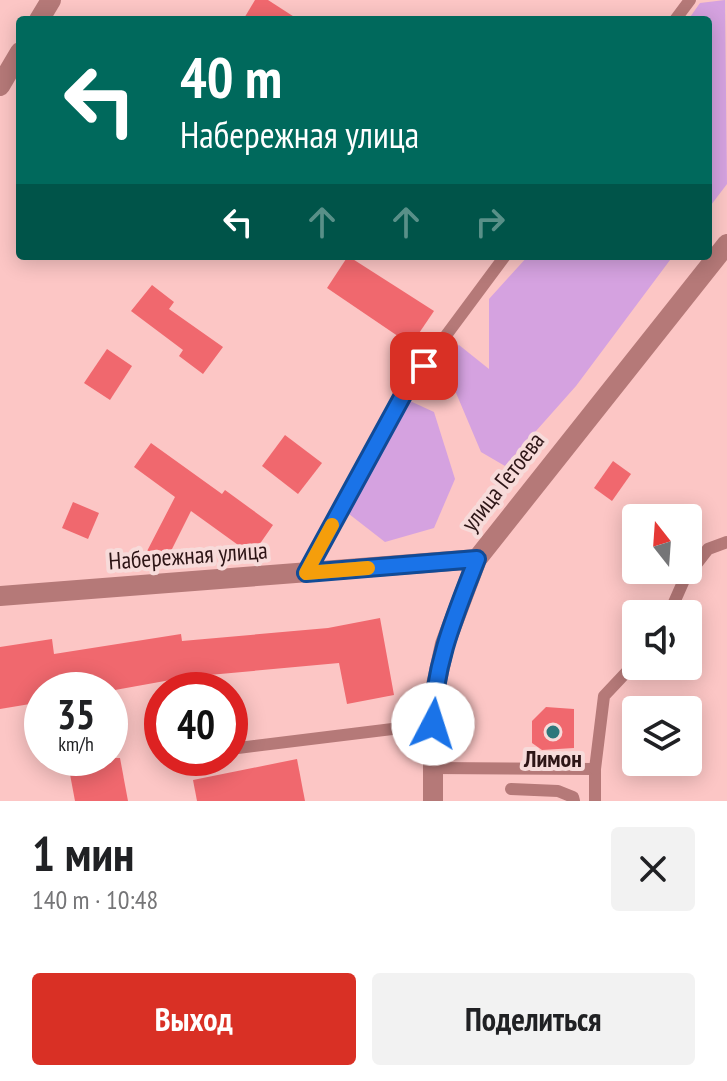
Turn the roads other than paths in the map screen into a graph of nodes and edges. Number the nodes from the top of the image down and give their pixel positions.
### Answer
1 (16, 59) edge
2 (0, 86) edge
3 (727, 244) edge
4 (502, 260) edge
5 (727, 542) edge
6 (477, 559) junction
7 (306, 573) junction
8 (0, 596) edge
9 (675, 600) edge
10 (622, 677) edge
11 (433, 724) junction
12 (248, 747) edge
13 (433, 768) junction
14 (595, 769) junction
15 (511, 789) dead end
16 (433, 801) edge
17 (574, 801) edge
18 (595, 801) edge

1 - 2 street
3 - 6 street, улица Гетоева
4 - 7 lane
5 - 9 lane
6 - 7 street, Набережная улица
6 - 11 street, улица Гетоева
7 - 8 street, Набережная улица
10 - 14 lane
11 - 12 lane
11 - 13 street, улица Гетоева
13 - 14 lane
13 - 16 street, улица Гетоева
14 - 18 lane
15 - 17 lane

